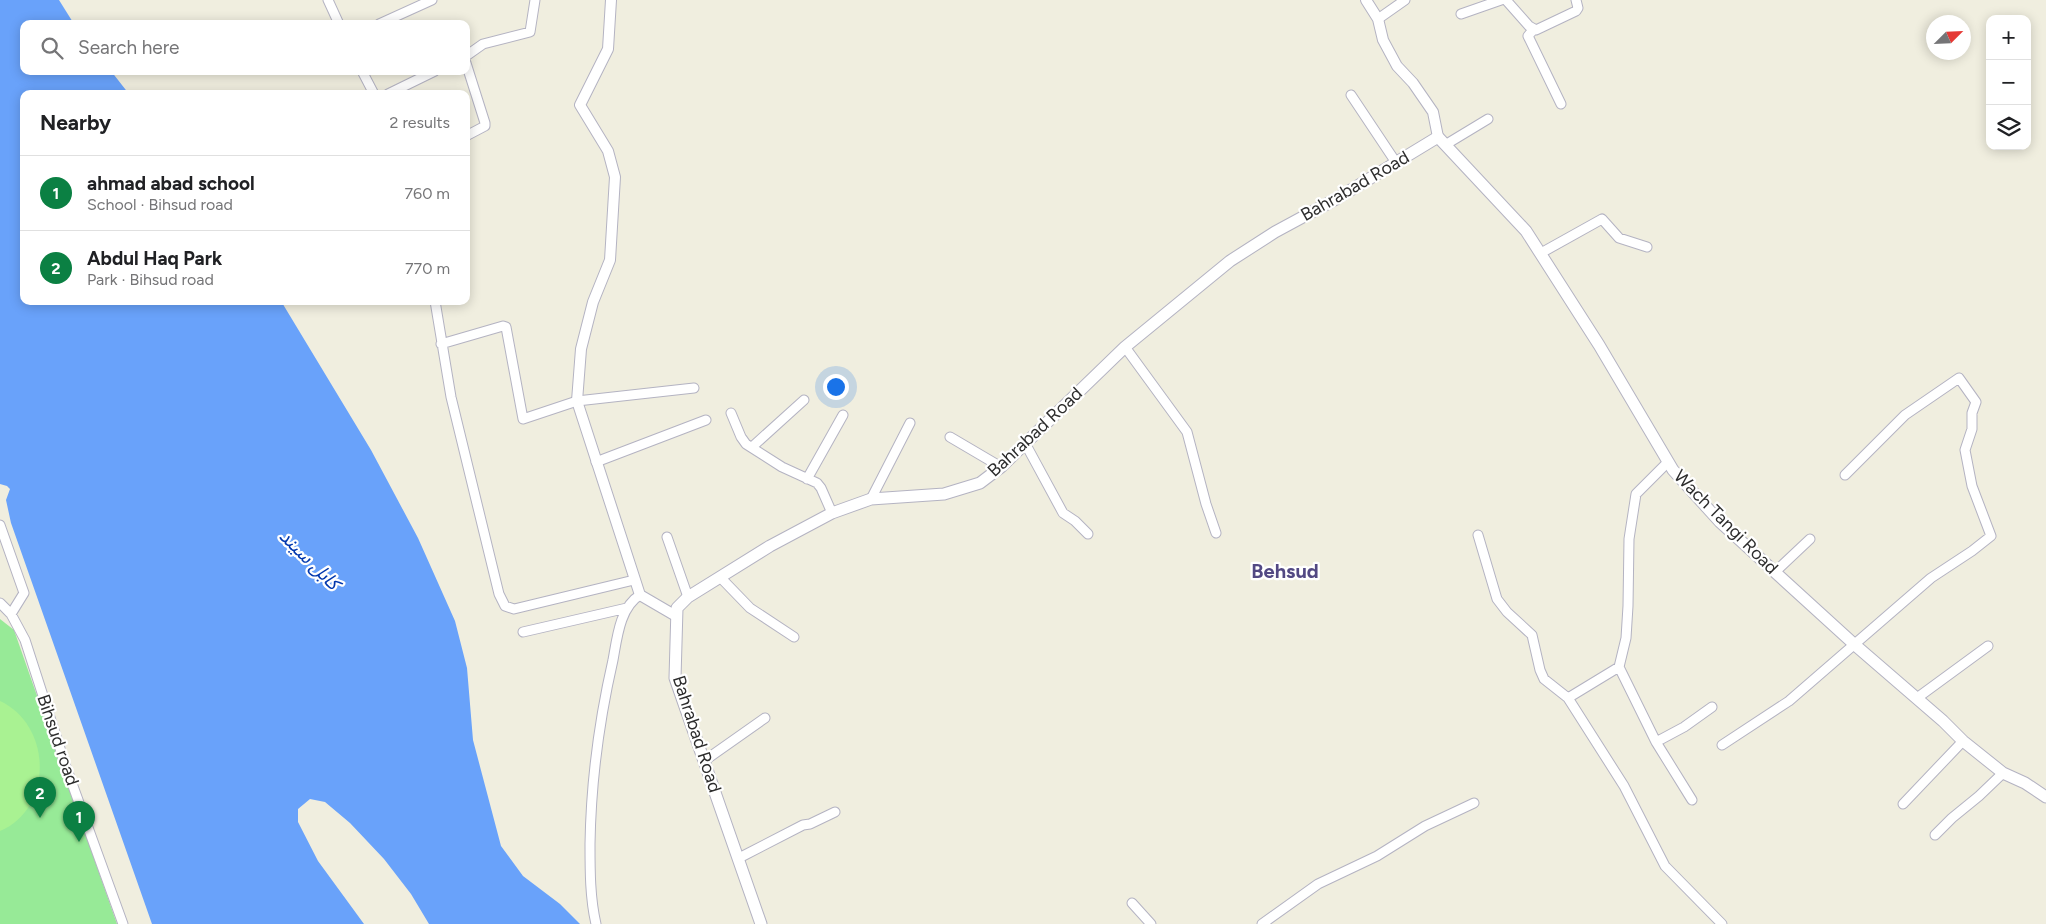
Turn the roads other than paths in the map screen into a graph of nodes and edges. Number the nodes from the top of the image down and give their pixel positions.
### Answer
1 (328, 0) edge
2 (432, 0) edge
3 (535, 0) edge
4 (612, 0) edge
5 (1366, 0) edge
6 (1405, 0) edge
7 (1501, 0) edge
8 (1506, 0) edge
9 (1576, 0) edge
10 (1462, 14) dead end
11 (1378, 19) junction
12 (337, 20) edge
13 (388, 20) edge
14 (1533, 30) junction
15 (470, 53) edge
16 (364, 75) edge
17 (427, 75) edge
18 (470, 75) edge
19 (372, 90) edge
20 (396, 90) edge
21 (1351, 95) dead end
22 (1561, 104) dead end
23 (1488, 119) dead end
24 (470, 134) edge
25 (1442, 141) junction
26 (1395, 161) junction
27 (1647, 247) dead end
28 (1541, 253) junction
29 (435, 305) edge
30 (441, 344) junction
31 (1125, 347) junction
32 (694, 388) dead end
33 (804, 400) dead end
34 (577, 401) junction
35 (730, 412) dead end
36 (842, 415) dead end
37 (706, 420) dead end
38 (910, 423) dead end
39 (950, 437) dead end
40 (1025, 443) junction
41 (752, 447) junction
42 (596, 462) junction
43 (1668, 462) junction
44 (1001, 467) junction
45 (1845, 475) dead end
46 (807, 479) junction
47 (871, 499) junction
48 (832, 513) junction
49 (0, 525) edge
50 (1216, 533) dead end
51 (1088, 534) dead end
52 (1478, 534) dead end
53 (667, 537) dead end
54 (1810, 539) dead end
55 (1775, 572) junction
56 (720, 577) junction
57 (634, 580) junction
58 (640, 595) junction
59 (688, 596) junction
60 (0, 603) edge
61 (627, 608) junction
62 (11, 614) junction
63 (676, 616) junction
64 (523, 632) dead end
65 (794, 637) dead end
66 (1855, 645) junction
67 (1988, 646) dead end
68 (1619, 667) junction
69 (1568, 698) junction
70 (1917, 698) junction
71 (1712, 708) dead end
72 (765, 718) dead end
73 (1963, 741) junction
74 (1656, 742) junction
75 (1722, 745) dead end
76 (704, 761) junction
77 (2003, 773) junction
78 (2046, 797) edge
79 (1692, 800) dead end
80 (1474, 803) dead end
81 (1903, 804) dead end
82 (835, 812) dead end
83 (1935, 835) dead end
84 (739, 858) junction
85 (1132, 903) dead end
86 (761, 921) edge
87 (123, 924) edge
88 (596, 924) edge
89 (1151, 924) edge
90 (1262, 924) edge
91 (1722, 924) edge

1 - 12 street
2 - 13 street
3 - 15 street
4 - 34 street
5 - 11 street
6 - 11 street
7 - 10 street
8 - 14 street
9 - 14 street
11 - 25 street
14 - 22 street
16 - 19 street
17 - 20 street
18 - 24 street
21 - 26 street
23 - 25 street
25 - 26 main road, Bahrabad Road
25 - 28 main road, Wach Tangi Road
26 - 31 main road, Bahrabad Road
27 - 28 street
28 - 43 main road, Wach Tangi Road
29 - 30 street
30 - 34 street
30 - 57 street
31 - 40 main road, Bahrabad Road
31 - 50 street
32 - 34 street
33 - 41 street
34 - 42 street
35 - 41 street
36 - 46 street
37 - 42 street
38 - 47 street
39 - 44 street
40 - 44 main road, Bahrabad Road
40 - 51 street
41 - 46 street
42 - 57 street
43 - 55 main road, Wach Tangi Road
43 - 68 street
44 - 47 main road, Bahrabad Road
45 - 66 street
46 - 48 street
47 - 48 main road, Bahrabad Road
48 - 56 main road, Bahrabad Road
49 - 62 street
52 - 69 street
53 - 59 street
54 - 55 street
55 - 66 main road, Wach Tangi Road
56 - 59 main road, Bahrabad Road
56 - 65 street
57 - 58 street
58 - 61 street
58 - 63 street
59 - 63 main road, Bahrabad Road
60 - 62 street, Bihsud road
61 - 64 street
61 - 88 street
62 - 87 street, Bihsud road
63 - 76 main road, Bahrabad Road
66 - 70 main road, Wach Tangi Road
66 - 75 street
67 - 70 street
68 - 69 street
68 - 74 street
69 - 91 street
70 - 73 main road, Wach Tangi Road
71 - 74 street
72 - 76 street
73 - 77 main road, Wach Tangi Road
73 - 81 street
74 - 79 street
76 - 84 main road, Bahrabad Road
77 - 78 main road, Wach Tangi Road
77 - 83 street
80 - 90 street
82 - 84 street
84 - 86 main road, Bahrabad Road
85 - 89 street

